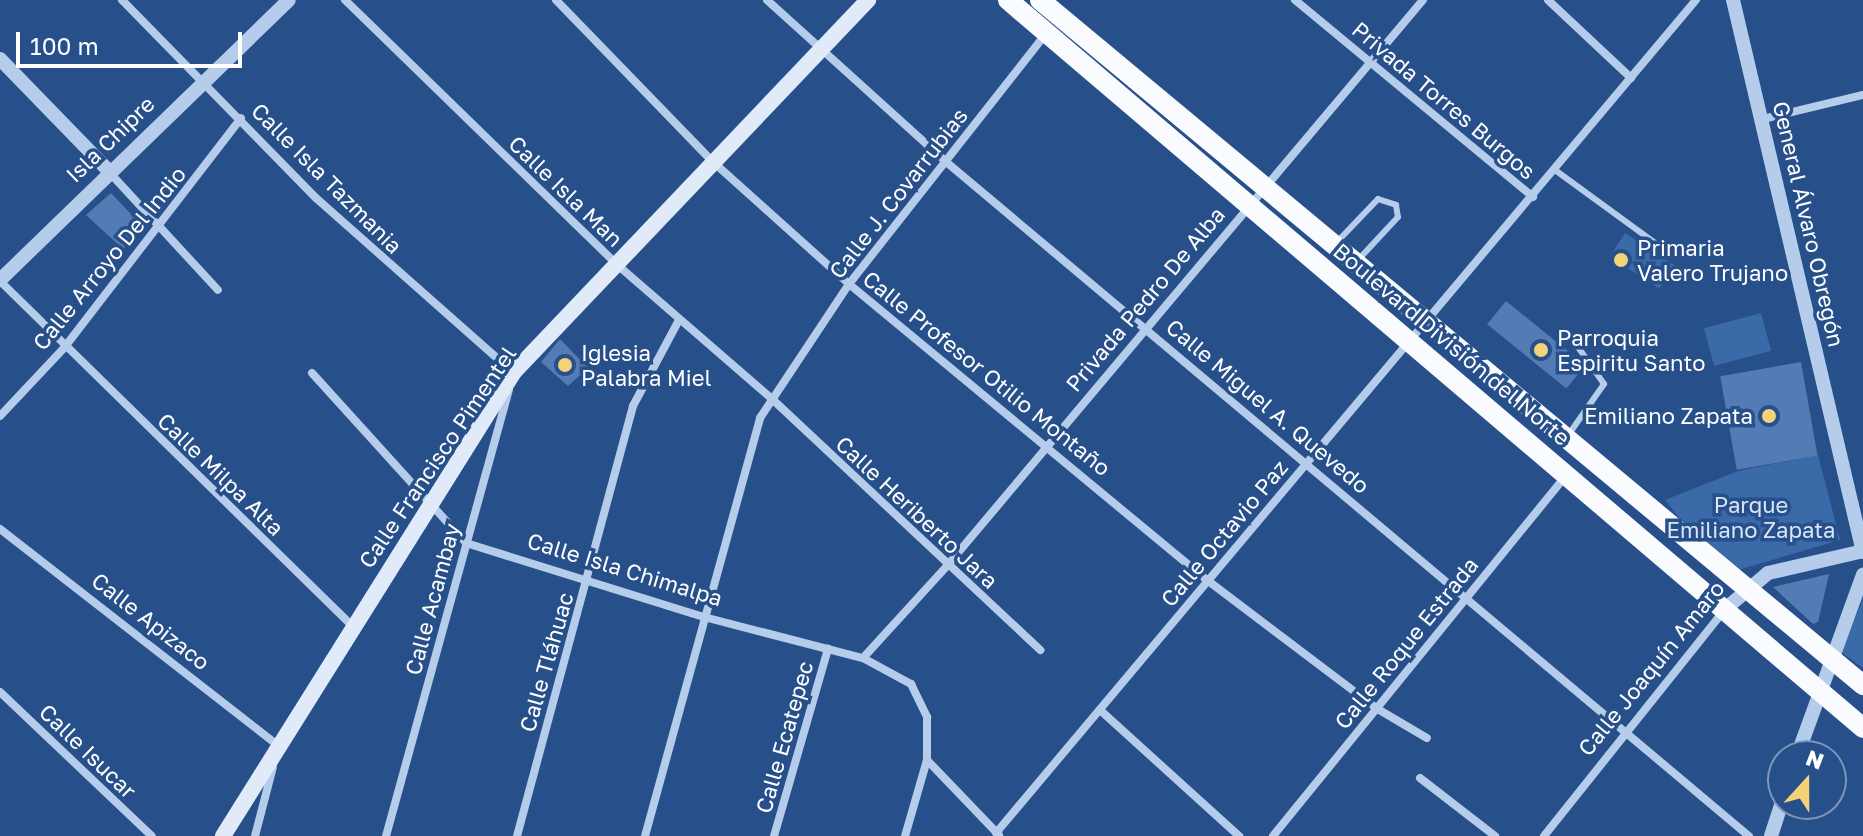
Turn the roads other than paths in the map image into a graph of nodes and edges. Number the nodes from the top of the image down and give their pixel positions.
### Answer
1 (122, 0) edge
2 (289, 0) edge
3 (345, 0) edge
4 (556, 0) edge
5 (767, 0) edge
6 (868, 0) edge
7 (1008, 0) edge
8 (1040, 0) edge
9 (1295, 0) edge
10 (1423, 0) edge
11 (1548, 0) edge
12 (1696, 0) edge
13 (1733, 0) edge
14 (1047, 33) junction
15 (821, 52) junction
16 (0, 59) edge
17 (1368, 61) junction
18 (1631, 78) junction
19 (204, 79) junction
20 (1863, 95) edge
21 (241, 118) junction
22 (1763, 119) junction
23 (712, 161) junction
24 (945, 161) junction
25 (1555, 170) junction
26 (109, 171) junction
27 (1263, 185) junction
28 (1533, 197) junction
29 (1248, 203) junction
30 (160, 226) junction
31 (1335, 245) junction
32 (1670, 254) dead end
33 (614, 262) junction
34 (1356, 262) junction
35 (2, 274) edge
36 (849, 284) junction
37 (218, 290) dead end
38 (679, 320) junction
39 (1427, 321) junction
40 (1144, 327) junction
41 (1411, 340) junction
42 (1578, 347) dead end
43 (64, 348) junction
44 (514, 372) junction
45 (312, 373) dead end
46 (771, 398) junction
47 (0, 416) edge
48 (1567, 436) junction
49 (1048, 445) junction
50 (1309, 462) junction
51 (1568, 473) junction
52 (428, 505) junction
53 (0, 529) edge
54 (466, 543) junction
55 (1863, 551) edge
56 (946, 567) junction
57 (1863, 575) edge
58 (1207, 580) junction
59 (588, 582) junction
60 (1747, 586) junction
61 (1468, 597) junction
62 (1725, 609) junction
63 (704, 617) junction
64 (352, 626) junction
65 (828, 649) junction
66 (1040, 650) dead end
67 (1830, 657) junction
68 (863, 658) junction
69 (1863, 685) edge
70 (1818, 690) junction
71 (0, 692) edge
72 (1376, 708) junction
73 (1100, 710) junction
74 (1863, 728) edge
75 (1628, 731) junction
76 (1427, 738) dead end
77 (1802, 740) edge
78 (279, 744) junction
79 (927, 760) junction
80 (1420, 778) dead end
81 (998, 834) edge
82 (152, 836) edge
83 (223, 836) edge
84 (255, 836) edge
85 (386, 836) edge
86 (517, 836) edge
87 (645, 836) edge
88 (774, 836) edge
89 (905, 836) edge
90 (1239, 836) edge
91 (1273, 836) edge
92 (1495, 836) edge
93 (1544, 836) edge
94 (1749, 836) edge

1 - 19 street, Calle Isla Tazmania
2 - 19 street, Isla Chipre
3 - 33 street, Calle Isla Man
4 - 23 street, Calle Profesor Otilio Montaño
5 - 15 street, Calle Miguel A. Quevedo
6 - 15 main road, Calle Francisco Pimentel
7 - 14 main road, Boulevard División del Norte
8 - 27 main road, Boulevard División del Norte
9 - 17 street, Privada Torres Burgos
10 - 17 street, Privada Pedro De Alba
11 - 18 street
12 - 18 street, Calle Octavio Paz
13 - 22 street, General Álvaro Obregón
14 - 24 street, Calle J. Covarrubias
14 - 29 main road, Boulevard División del Norte
15 - 23 main road, Calle Francisco Pimentel
15 - 24 street, Calle Miguel A. Quevedo
16 - 26 street
17 - 27 street, Privada Pedro De Alba
17 - 28 street, Privada Torres Burgos
18 - 25 street, Calle Octavio Paz
19 - 21 street, Calle Isla Tazmania
19 - 26 street, Isla Chipre
20 - 22 street
21 - 30 street, Calle Arroyo Del Indio
21 - 44 street, Calle Isla Tazmania
22 - 55 street, General Álvaro Obregón
23 - 33 main road, Calle Francisco Pimentel
23 - 36 street, Calle Profesor Otilio Montaño
24 - 36 street, Calle J. Covarrubias
24 - 40 street, Calle Miguel A. Quevedo
25 - 28 street, Calle Octavio Paz
25 - 32 lane
26 - 30 street
26 - 35 street, Isla Chipre
27 - 29 street, Privada Pedro De Alba
27 - 31 main road, Boulevard División del Norte
28 - 39 street, Calle Octavio Paz
29 - 40 street, Privada Pedro De Alba
29 - 41 main road, Boulevard División del Norte
30 - 37 street
30 - 43 street, Calle Arroyo Del Indio
31 - 34 main road, Boulevard División del Norte
31 - 34 lane
33 - 38 street, Calle Isla Man
33 - 44 main road, Calle Francisco Pimentel
34 - 39 main road, Boulevard División del Norte
35 - 43 street, Calle Milpa Alta
36 - 46 street, Calle J. Covarrubias
36 - 49 street, Calle Profesor Otilio Montaño
38 - 46 street, Calle Isla Man
38 - 59 street, Calle Tláhuac
39 - 41 street, Calle Octavio Paz
39 - 48 main road, Boulevard División del Norte
40 - 49 street, Privada Pedro De Alba
40 - 50 street, Calle Miguel A. Quevedo
41 - 50 street, Calle Octavio Paz
41 - 51 main road, Boulevard División del Norte
42 - 48 lane
43 - 47 street, Calle Arroyo Del Indio
43 - 64 street, Calle Milpa Alta
44 - 52 main road, Calle Francisco Pimentel
44 - 54 street, Calle Acambay
45 - 52 street, Calle Isla Chimalpa
46 - 56 street, Calle Heriberto Jara
46 - 63 street, Calle J. Covarrubias
48 - 60 main road, Boulevard División del Norte
49 - 56 street, Privada Pedro De Alba
49 - 58 street, Calle Profesor Otilio Montaño
50 - 58 street, Calle Octavio Paz
50 - 61 street, Calle Miguel A. Quevedo
51 - 61 street, Calle Roque Estrada
51 - 62 main road, Boulevard División del Norte
52 - 54 street, Calle Isla Chimalpa
52 - 64 main road, Calle Francisco Pimentel
53 - 78 street, Calle Apizaco
54 - 59 street, Calle Isla Chimalpa
54 - 85 street, Calle Acambay
55 - 60 street, Calle Joaquín Amaro
56 - 66 street, Calle Heriberto Jara
56 - 68 street, Privada Pedro De Alba
57 - 67 street
58 - 72 street, Calle Profesor Otilio Montaño
58 - 73 street, Calle Octavio Paz
59 - 63 street, Calle Isla Chimalpa
59 - 86 street, Calle Tláhuac
60 - 62 street, Calle Joaquín Amaro
60 - 67 main road, Boulevard División del Norte
61 - 72 street, Calle Roque Estrada
61 - 75 street, Calle Miguel A. Quevedo
62 - 70 main road, Boulevard División del Norte
62 - 75 street, Calle Joaquín Amaro
63 - 65 street, Calle Isla Chimalpa
63 - 87 street, Calle J. Covarrubias
64 - 78 main road, Calle Francisco Pimentel
65 - 68 street, Calle Isla Chimalpa
65 - 88 street, Calle Ecatepec
67 - 69 main road, Boulevard División del Norte
67 - 70 street
68 - 79 street, Calle Isla Chimalpa
70 - 74 main road, Boulevard División del Norte
70 - 77 street
71 - 82 street, Calle Isucar
72 - 76 street, Calle Profesor Otilio Montaño
72 - 91 street, Calle Roque Estrada
73 - 81 street, Calle Octavio Paz
73 - 90 street
75 - 93 street, Calle Joaquín Amaro
75 - 94 street, Calle Miguel A. Quevedo
78 - 83 main road, Calle Francisco Pimentel
78 - 84 street
79 - 81 street
79 - 89 street, Calle Isla Chimalpa
80 - 92 street

